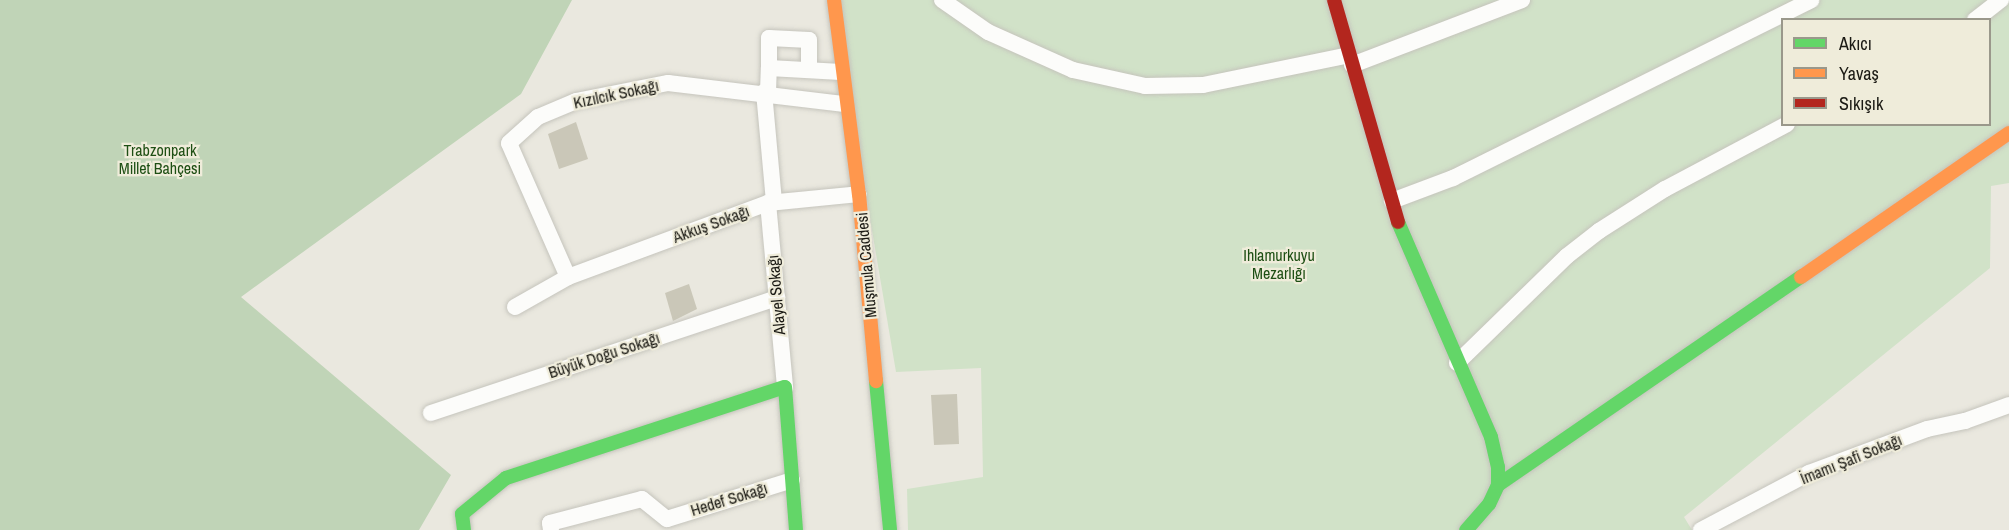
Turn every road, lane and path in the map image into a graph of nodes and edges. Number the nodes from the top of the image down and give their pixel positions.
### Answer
1 (834, 0) edge
2 (942, 0) edge
3 (1334, 0) edge
4 (1522, 0) edge
5 (1811, 0) edge
6 (2001, 0) edge
7 (1978, 18) edge
8 (1350, 60) junction
9 (769, 68) junction
10 (809, 70) junction
11 (840, 72) junction
12 (766, 92) junction
13 (845, 104) junction
14 (1782, 126) edge
15 (2009, 133) edge
16 (860, 194) junction
17 (1392, 201) junction
18 (771, 203) junction
19 (568, 277) junction
20 (777, 298) junction
21 (515, 307) dead end
22 (1457, 363) junction
23 (785, 387) junction
24 (2009, 405) edge
25 (431, 413) dead end
26 (792, 480) junction
27 (1498, 485) junction
28 (668, 524) edge
29 (464, 530) edge
30 (551, 530) edge
31 (796, 530) edge
32 (890, 530) edge
33 (1466, 530) edge
34 (1701, 530) edge

1 - 11 street, Muşmula Caddesi
2 - 8 street
3 - 8 street
4 - 8 street
5 - 17 street
6 - 7 street
8 - 17 street
9 - 10 street
9 - 10 street
9 - 12 street, Alayel Sokağı
10 - 11 street
11 - 13 street, Muşmula Caddesi
12 - 13 street, Kızılcık Sokağı
12 - 18 street, Alayel Sokağı
12 - 19 street, Kızılcık Sokağı
13 - 16 street, Muşmula Caddesi
14 - 22 street
15 - 27 street
16 - 18 street, Akkuş Sokağı
16 - 32 street, Muşmula Caddesi
17 - 22 street
18 - 19 street, Akkuş Sokağı
18 - 20 street, Alayel Sokağı
19 - 21 street, Akkuş Sokağı
20 - 23 street, Alayel Sokağı
20 - 25 street, Büyük Doğu Sokağı
22 - 27 street
23 - 26 street
23 - 29 street
24 - 34 street, İmamı Şafi Sokağı
26 - 28 street, Hedef Sokağı
26 - 31 street
27 - 33 street
28 - 30 street, Hedef Sokağı

